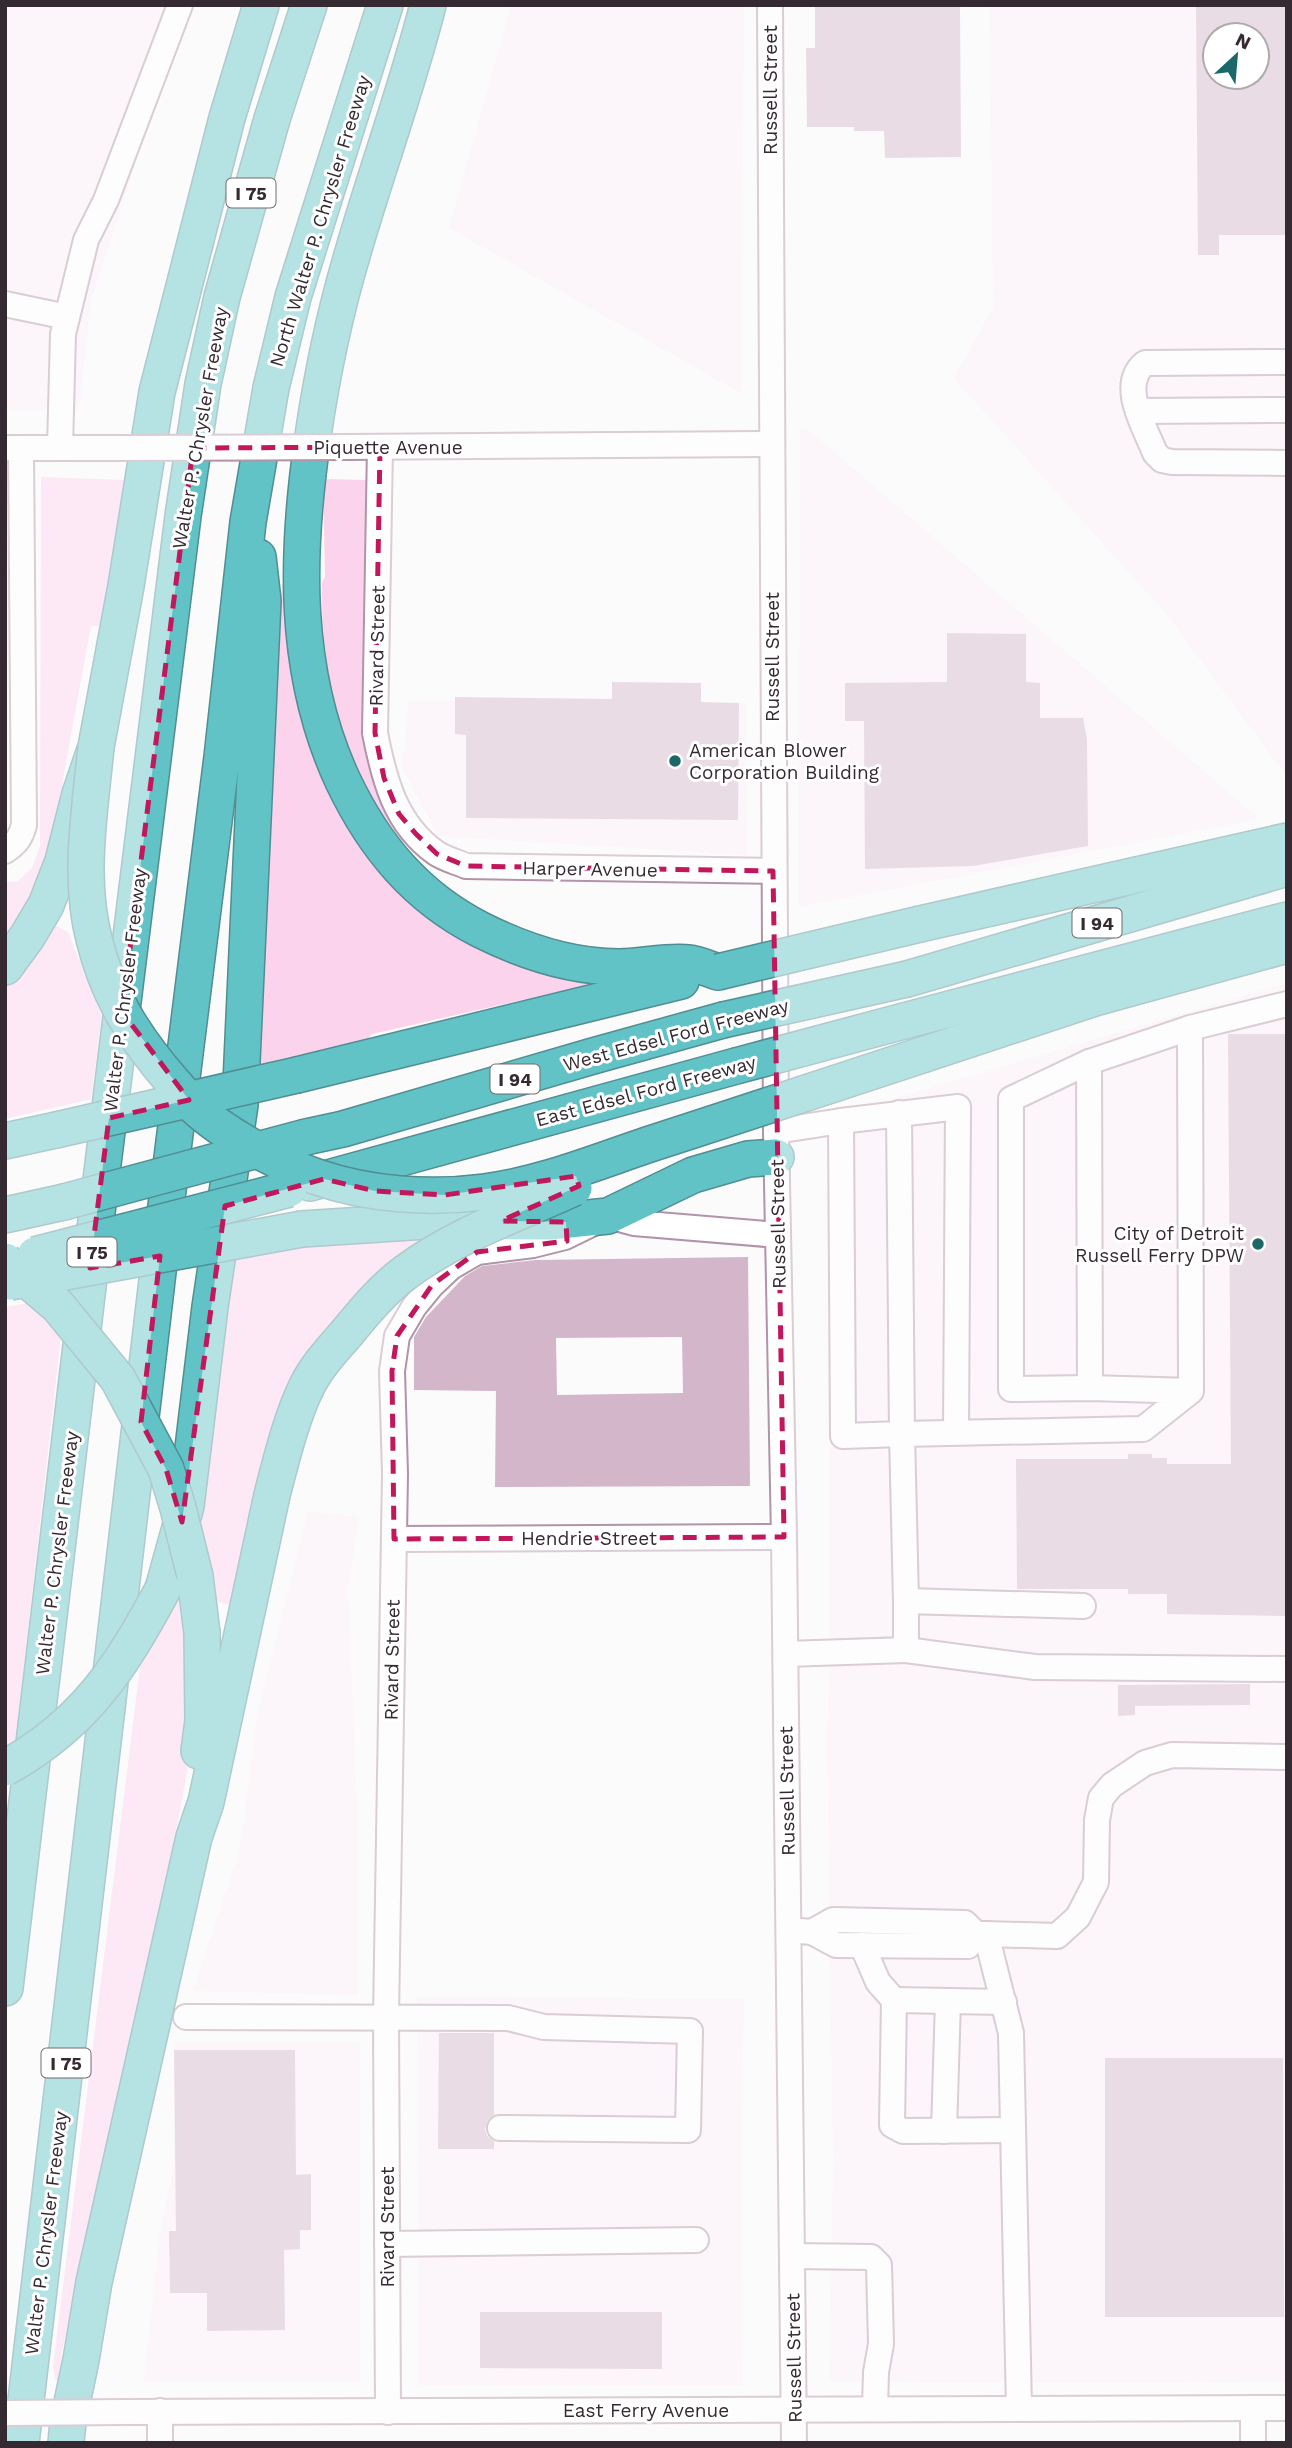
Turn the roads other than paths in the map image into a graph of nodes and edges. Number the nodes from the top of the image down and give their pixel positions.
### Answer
1 (180, 5) edge
2 (261, 5) edge
3 (309, 5) edge
4 (385, 5) edge
5 (428, 5) edge
6 (770, 5) edge
7 (5, 304) edge
8 (67, 317) junction
9 (1287, 362) edge
10 (1287, 410) edge
11 (1139, 411) junction
12 (771, 444) junction
13 (380, 447) junction
14 (13, 448) edge
15 (60, 448) junction
16 (1287, 463) edge
17 (247, 522) junction
18 (96, 747) junction
19 (416, 834) joint
20 (1287, 841) edge
21 (10, 848) edge
22 (1287, 868) edge
23 (774, 872) junction
24 (1287, 920) edge
25 (1287, 945) edge
26 (5, 967) edge
27 (624, 981) junction
28 (1287, 1004) edge
29 (1190, 1028) junction
30 (1089, 1062) junction
31 (899, 1114) junction
32 (841, 1121) junction
33 (720, 1122) junction
34 (5, 1141) edge
35 (776, 1144) junction
36 (5, 1215) edge
37 (608, 1216) junction
38 (778, 1235) junction
39 (12, 1268) edge
40 (1090, 1388) junction
41 (1191, 1391) junction
42 (956, 1432) junction
43 (902, 1434) junction
44 (784, 1537) junction
45 (394, 1539) junction
46 (906, 1601) junction
47 (1083, 1606) dead end
48 (906, 1650) junction
49 (786, 1654) junction
50 (1287, 1669) edge
51 (1287, 1757) edge
52 (5, 1768) edge
53 (194, 1837) junction
54 (800, 1931) junction
55 (981, 1934) junction
56 (862, 1945) junction
57 (5, 1988) edge
58 (894, 2000) junction
59 (948, 2001) junction
60 (1004, 2002) junction
61 (186, 2017) dead end
62 (386, 2018) junction
63 (499, 2128) dead end
64 (1013, 2130) junction
65 (944, 2131) junction
66 (696, 2239) dead end
67 (387, 2244) junction
68 (793, 2256) junction
69 (82, 2360) junction
70 (794, 2408) junction
71 (875, 2408) junction
72 (1253, 2408) junction
73 (1287, 2408) edge
74 (1019, 2409) junction
75 (160, 2411) junction
76 (388, 2412) junction
77 (5, 2413) edge
78 (21, 2443) edge
79 (66, 2443) edge
80 (83, 2443) edge
81 (160, 2443) edge
82 (794, 2443) edge
83 (1253, 2443) edge

1 - 8 street
2 - 18 highway
3 - 57 highway, Walter P. Chrysler Freeway / I 75
4 - 17 highway, North Walter P. Chrysler Freeway / I 75
5 - 27 highway
6 - 12 street, Russell Street
7 - 8 street
8 - 15 street
9 - 11 street
10 - 11 street
11 - 16 street
12 - 13 street, Piquette Avenue
12 - 23 street, Russell Street
13 - 15 street, Piquette Avenue, bridge
13 - 19 street, Rivard Street
14 - 15 street, Piquette Avenue
14 - 21 street
17 - 52 highway, bridge
17 - 78 highway, Walter P. Chrysler Freeway / I 75
18 - 26 highway
18 - 33 highway, bridge
19 - 23 street, Harper Avenue
20 - 27 highway, bridge
22 - 36 highway, West Edsel Ford Freeway / I 94, bridge
23 - 35 street, Russell Street
24 - 39 highway, East Edsel Ford Freeway / I 94, bridge
25 - 33 highway, bridge
27 - 34 highway, bridge
28 - 29 street
29 - 30 street
29 - 41 street
30 - 40 street
30 - 40 street
31 - 32 street
31 - 42 street
31 - 43 street
32 - 35 street
32 - 43 street
33 - 53 highway, bridge
35 - 37 highway
35 - 38 street, Russell Street
37 - 38 street
37 - 39 highway, bridge
37 - 45 street, Rivard Street
38 - 44 street, Russell Street
39 - 53 highway, bridge
40 - 41 street
41 - 42 street
42 - 43 street
43 - 46 street
44 - 45 street, Hendrie Street
44 - 49 street, Russell Street
45 - 62 street, Rivard Street
46 - 47 street
46 - 48 street
48 - 49 street
48 - 50 street
49 - 54 street, Russell Street
51 - 55 street
53 - 69 highway
54 - 55 street
54 - 56 street
54 - 68 street, Russell Street
55 - 56 street
55 - 60 street
56 - 58 street
58 - 59 street
58 - 65 street
59 - 60 street
59 - 65 street
60 - 64 street
61 - 62 street
62 - 63 street
62 - 67 street, Rivard Street
64 - 65 street
64 - 74 street
66 - 67 street
67 - 76 street, Rivard Street
68 - 70 street, Russell Street
68 - 71 street
69 - 79 highway
69 - 80 highway
70 - 71 street, East Ferry Avenue
70 - 76 street, East Ferry Avenue
70 - 82 street, Russell Street
71 - 74 street, East Ferry Avenue
72 - 73 street, East Ferry Avenue
72 - 74 street, East Ferry Avenue
72 - 83 street
75 - 76 street, East Ferry Avenue
75 - 77 street, East Ferry Avenue, bridge
75 - 81 street

